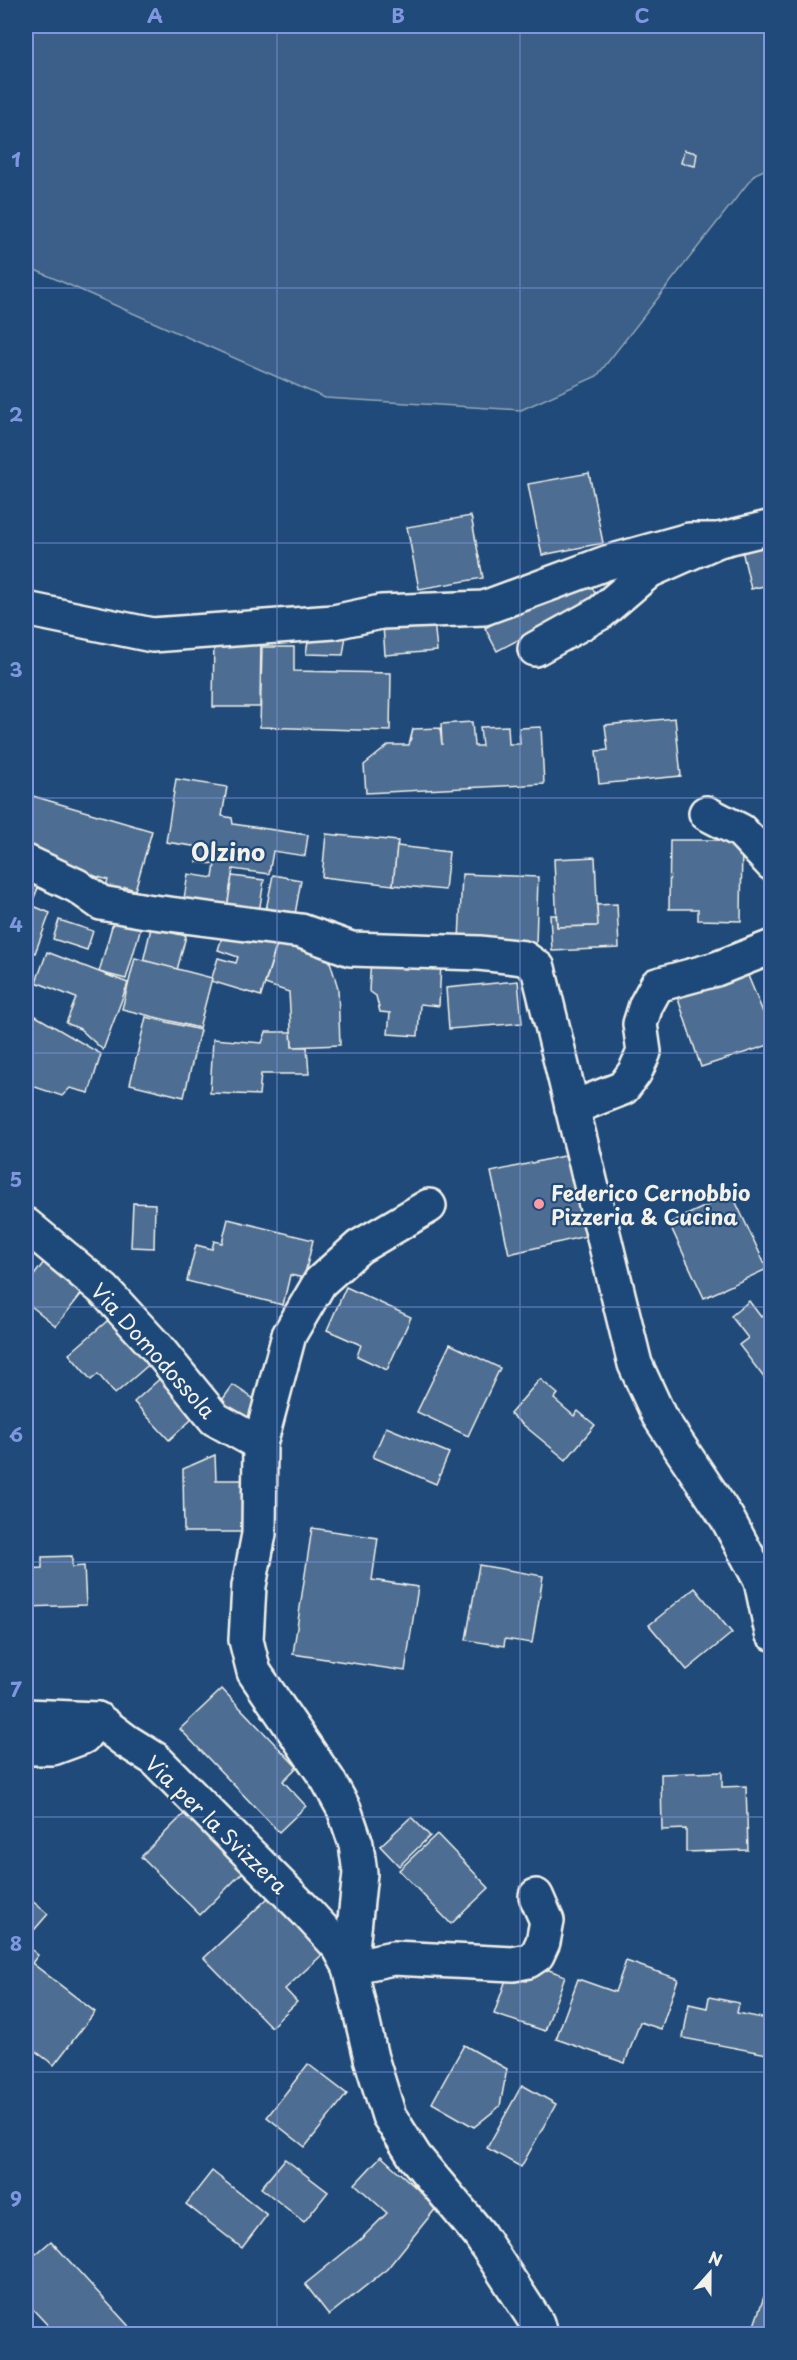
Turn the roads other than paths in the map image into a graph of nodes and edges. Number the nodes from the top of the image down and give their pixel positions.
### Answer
1 (771, 527) edge
2 (719, 540) junction
3 (26, 609) edge
4 (536, 649) dead end
5 (706, 813) dead end
6 (26, 861) edge
7 (771, 864) edge
8 (771, 947) edge
9 (572, 1108) junction
10 (429, 1206) dead end
11 (26, 1225) edge
12 (260, 1444) junction
13 (771, 1633) edge
14 (26, 1716) edge
15 (98, 1719) junction
16 (26, 1748) edge
17 (536, 1896) dead end
18 (350, 1967) junction
19 (540, 2334) edge

1 - 2 street
2 - 3 street
2 - 4 street
5 - 7 street
6 - 9 street
8 - 9 street
9 - 13 street
10 - 12 street
11 - 12 street, Via Domodossola
12 - 18 street
14 - 15 street
15 - 16 street
15 - 18 street, Via per la Svizzera
17 - 18 street
18 - 19 street

